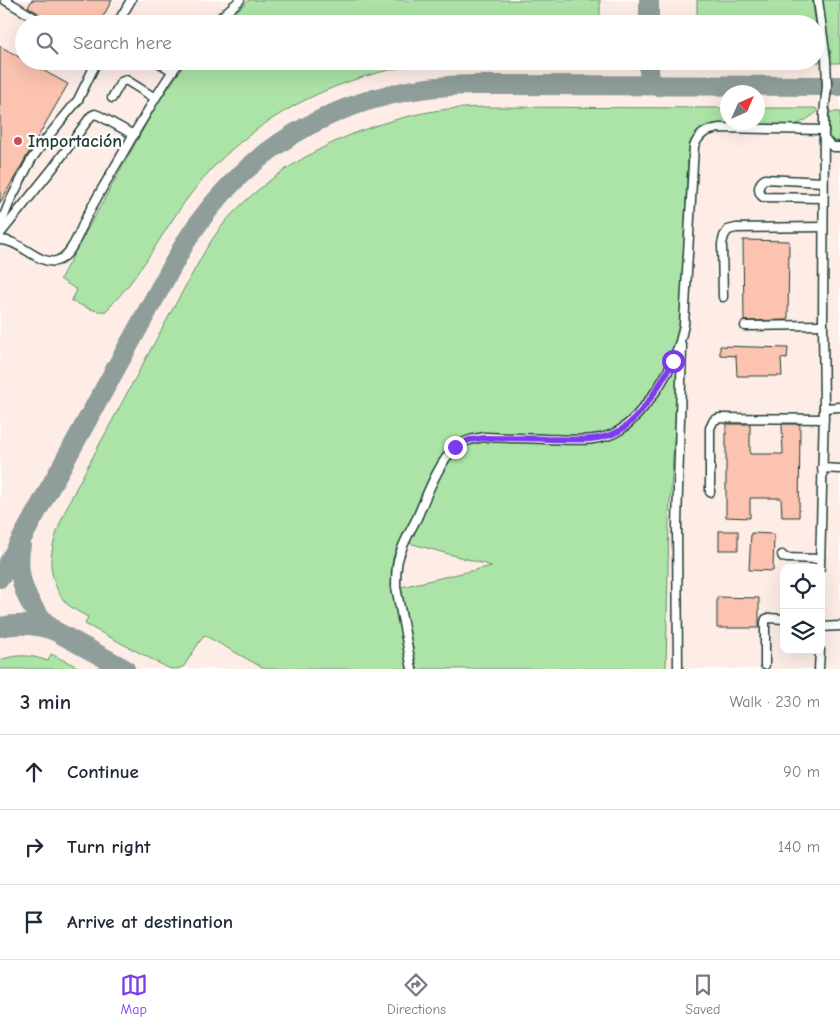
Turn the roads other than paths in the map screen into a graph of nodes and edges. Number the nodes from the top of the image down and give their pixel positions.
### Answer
1 (130, 0) edge
2 (240, 0) edge
3 (818, 0) edge
4 (8, 1) edge
5 (31, 15) edge
6 (122, 15) edge
7 (223, 15) edge
8 (820, 15) edge
9 (825, 52) edge
10 (93, 70) edge
11 (173, 71) edge
12 (112, 98) dead end
13 (155, 98) junction
14 (824, 130) junction
15 (134, 135) junction
16 (824, 139) junction
17 (840, 147) edge
18 (823, 182) junction
19 (823, 198) junction
20 (0, 226) edge
21 (823, 227) junction
22 (0, 234) edge
23 (0, 240) edge
24 (723, 297) dead end
25 (822, 324) junction
26 (745, 326) dead end
27 (682, 339) junction
28 (840, 407) edge
29 (824, 408) junction
30 (824, 419) junction
31 (822, 468) junction
32 (840, 469) edge
33 (710, 492) dead end
34 (782, 555) dead end
35 (820, 559) junction
36 (820, 564) edge
37 (780, 619) edge
38 (840, 626) edge
39 (825, 627) edge
40 (820, 654) edge
41 (765, 665) dead end
42 (412, 669) edge
43 (678, 669) edge
44 (819, 669) edge

1 - 6 lane
2 - 7 lane
3 - 8 lane
4 - 5 lane
9 - 14 lane
10 - 20 lane
11 - 13 lane
12 - 13 lane
13 - 15 lane
14 - 16 lane
14 - 27 lane
15 - 22 lane
15 - 23 lane
16 - 17 lane
16 - 18 lane
18 - 19 lane
18 - 19 lane
19 - 21 lane
21 - 24 lane
21 - 25 lane
25 - 26 lane
25 - 29 lane
27 - 42 lane
27 - 43 lane
28 - 29 lane
29 - 30 lane
30 - 31 lane
30 - 33 lane
31 - 32 lane
31 - 35 lane
34 - 35 lane
35 - 36 lane
37 - 41 lane
38 - 39 lane
40 - 44 lane

